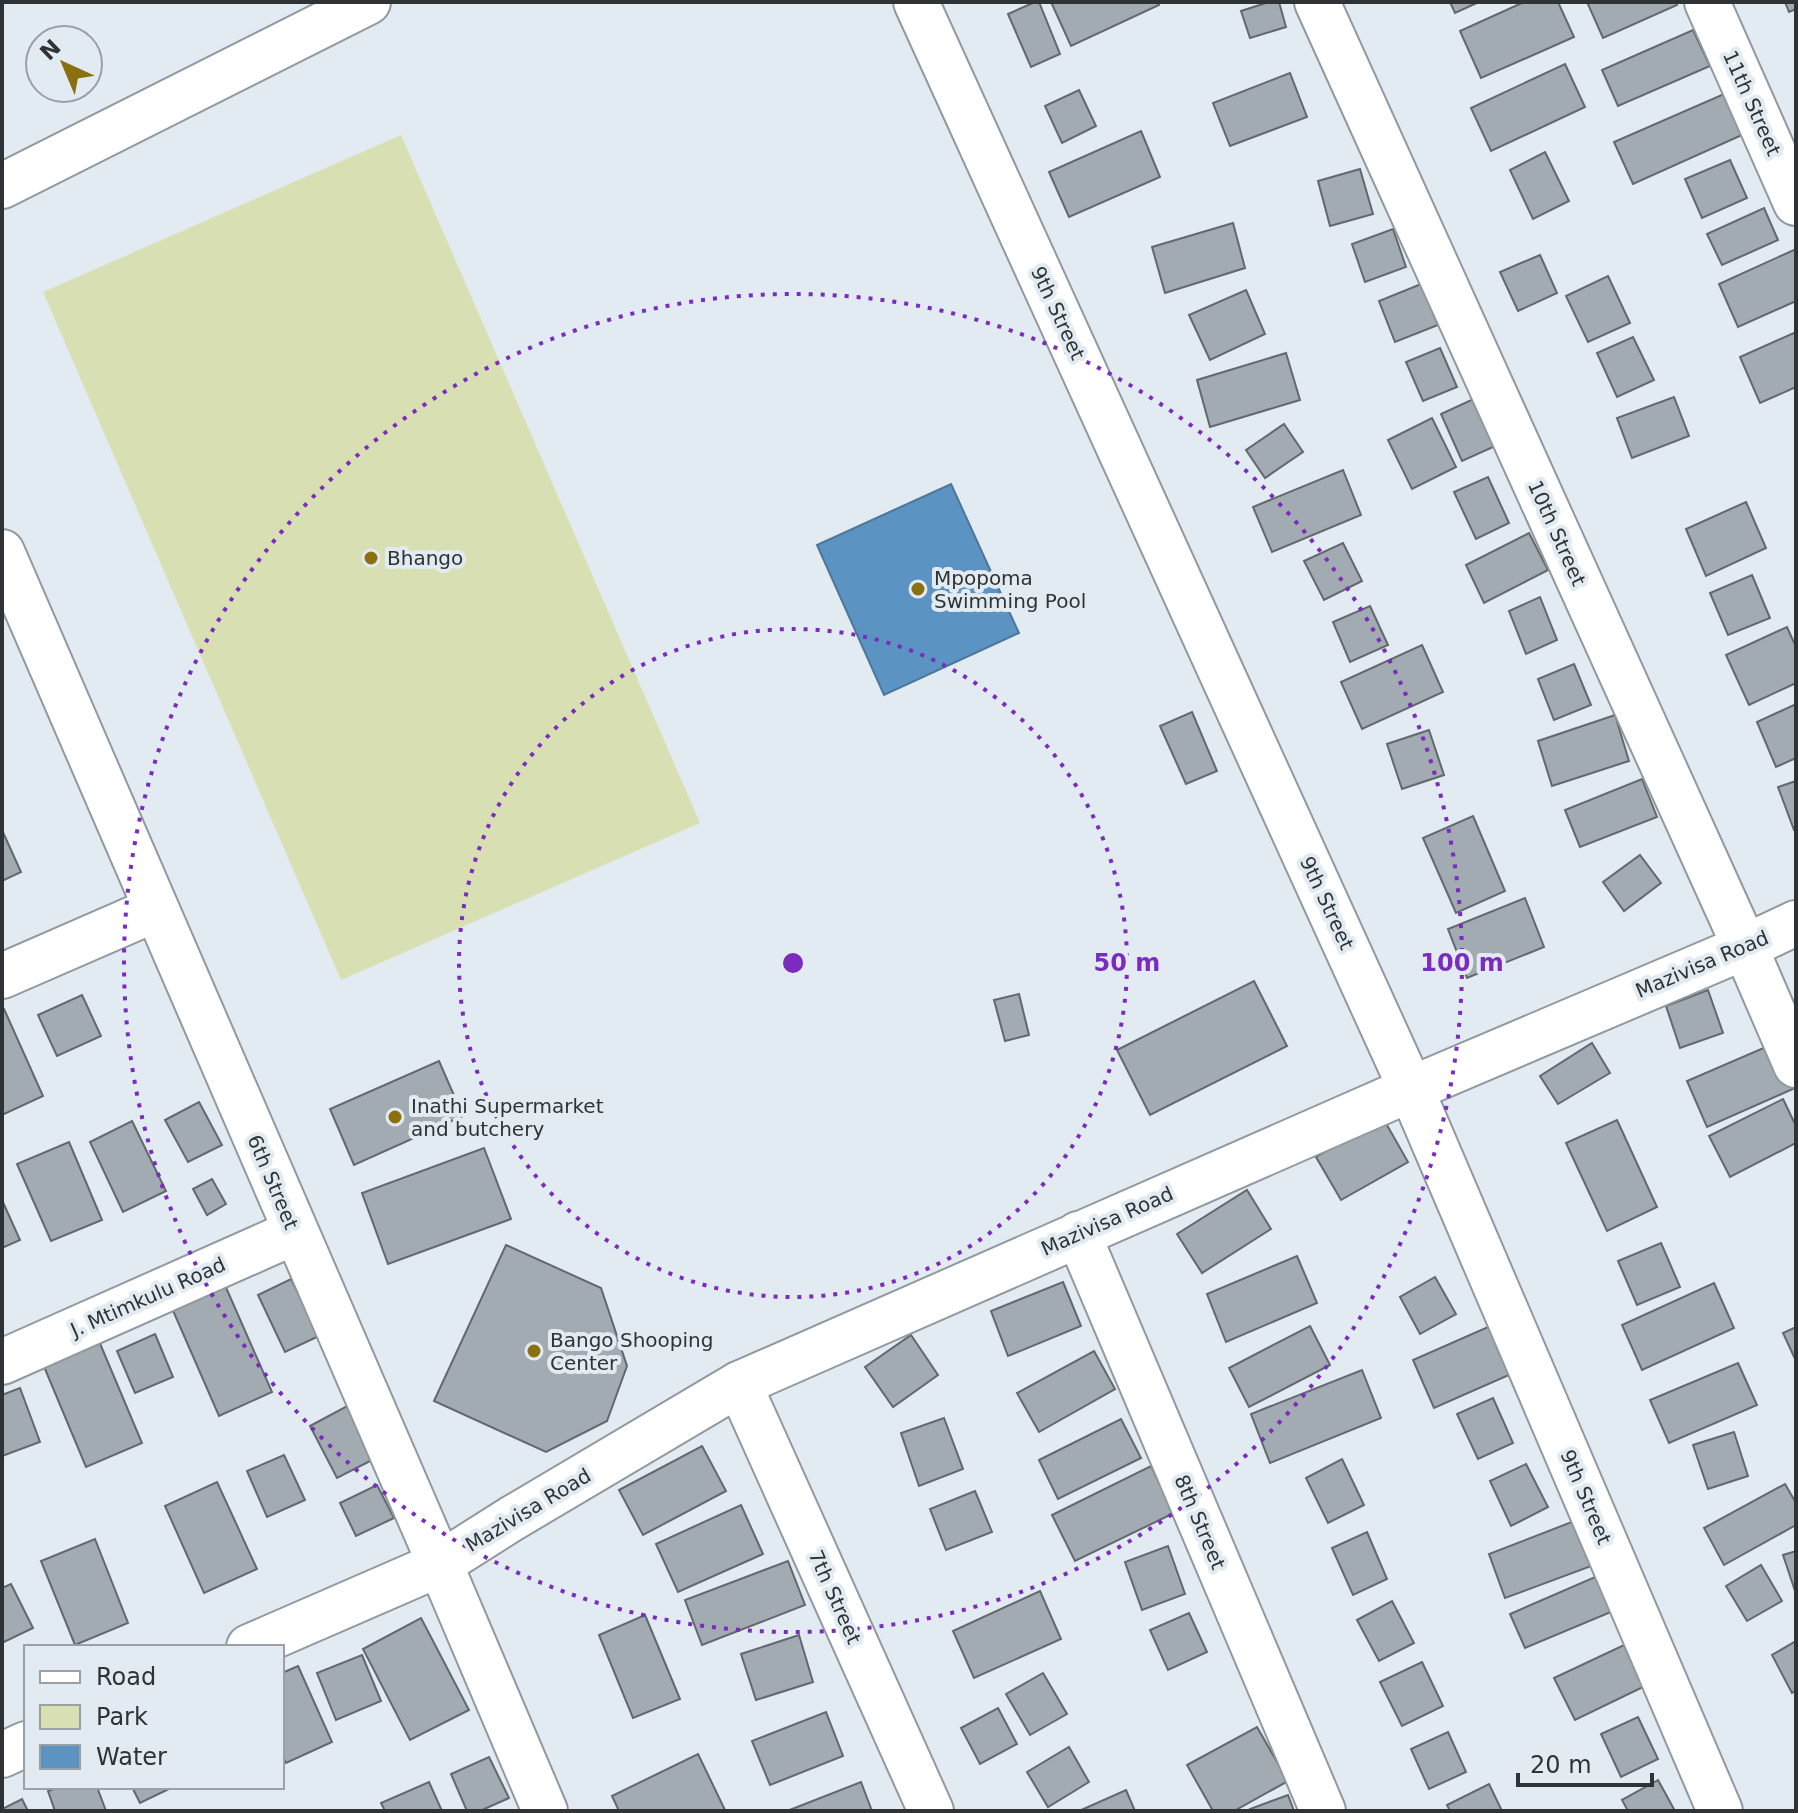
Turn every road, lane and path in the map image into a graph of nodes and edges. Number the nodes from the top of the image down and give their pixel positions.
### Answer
1 (368, 2) edge
2 (916, 2) edge
3 (1317, 2) edge
4 (1707, 2) edge
5 (2, 186) edge
6 (1796, 203) edge
7 (6, 571) edge
8 (156, 909) junction
9 (1796, 923) edge
10 (1745, 947) junction
11 (2, 976) edge
12 (1796, 1065) edge
13 (1411, 1089) junction
14 (295, 1232) junction
15 (1078, 1234) junction
16 (2, 1362) edge
17 (739, 1384) junction
18 (440, 1564) junction
19 (254, 1645) edge
20 (24, 1745) edge
21 (2, 1755) edge
22 (545, 1811) edge
23 (931, 1811) edge
24 (1323, 1811) edge
25 (1720, 1811) edge

1 - 5 street
2 - 13 street, 9th Street
3 - 10 street, 10th Street
4 - 6 street, 11th Street
7 - 8 street, 6th Street
8 - 11 street
8 - 14 street, 6th Street
9 - 10 street, Mazivisa Road
10 - 12 street, 10th Street
10 - 13 street, Mazivisa Road
13 - 15 street, Mazivisa Road
13 - 25 street, 9th Street
14 - 16 street, J. Mtimkulu Road
14 - 18 street, 6th Street
15 - 17 street, Mazivisa Road
15 - 24 street, 8th Street
17 - 18 street, Mazivisa Road
17 - 23 street, 7th Street
18 - 19 street, Mazivisa Road
18 - 22 street, 6th Street
20 - 21 street

